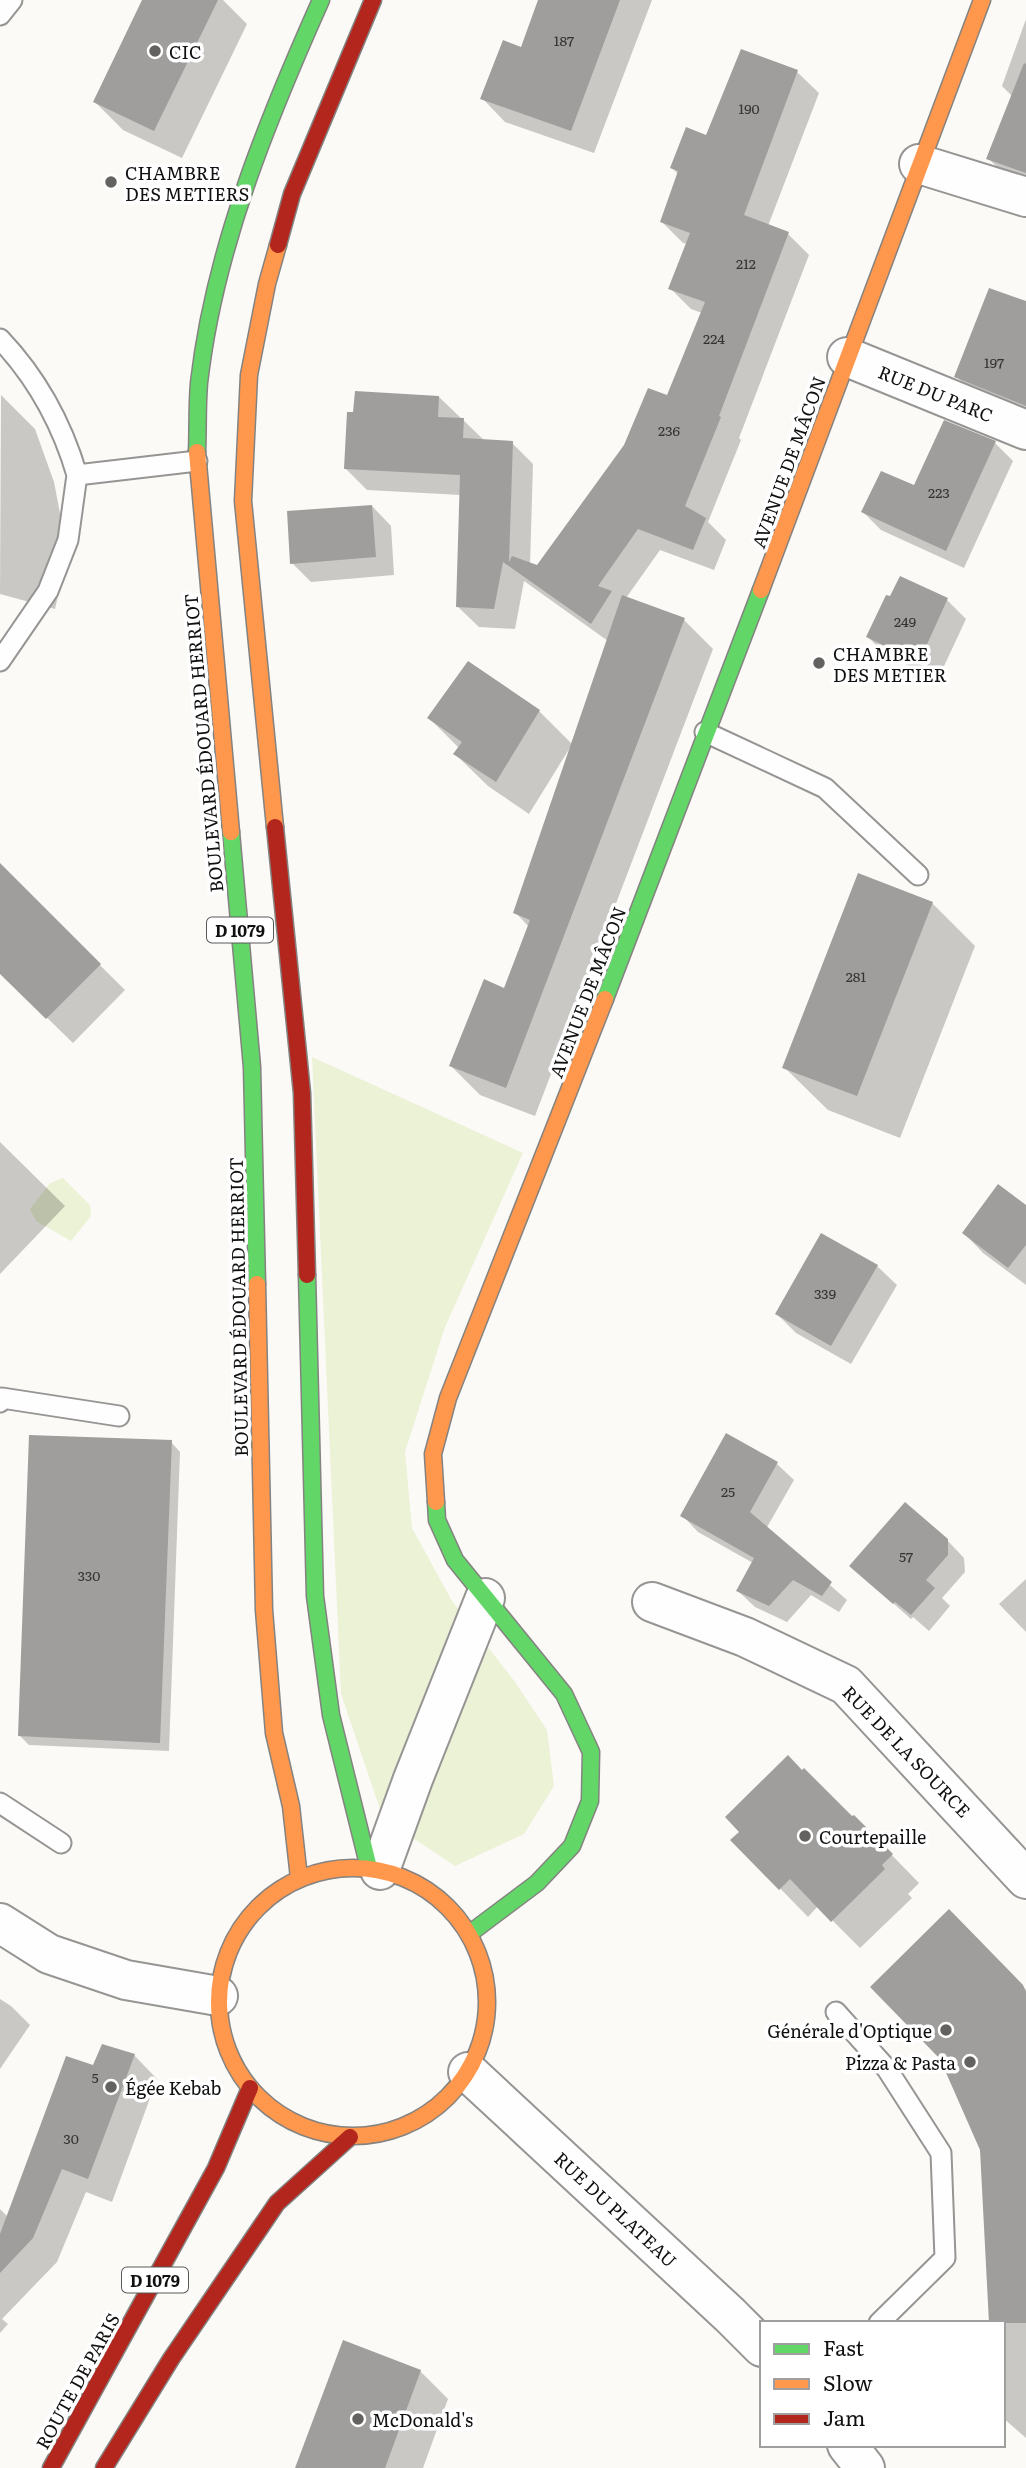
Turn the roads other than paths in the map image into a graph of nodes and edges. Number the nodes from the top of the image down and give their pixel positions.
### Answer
1 (12, 0) edge
2 (321, 0) edge
3 (373, 0) edge
4 (982, 0) edge
5 (0, 15) edge
6 (919, 164) junction
7 (1026, 197) edge
8 (0, 340) edge
9 (847, 357) junction
10 (1026, 430) edge
11 (197, 461) junction
12 (77, 475) junction
13 (0, 661) edge
14 (705, 732) junction
15 (918, 875) dead end
16 (0, 1402) edge
17 (119, 1416) dead end
18 (485, 1598) junction
19 (652, 1602) dead end
20 (0, 1802) edge
21 (61, 1843) dead end
22 (374, 1869) junction
23 (299, 1878) junction
24 (1026, 1879) edge
25 (0, 1923) edge
26 (469, 1934) junction
27 (218, 1996) junction
28 (836, 2012) dead end
29 (468, 2072) junction
30 (250, 2088) junction
31 (350, 2137) junction
32 (881, 2321) edge
33 (760, 2345) edge
34 (849, 2447) edge
35 (51, 2468) edge
36 (104, 2468) edge
37 (865, 2468) edge

1 - 5 lane
2 - 11 main road, BOULEVARD ÉDOUARD HERRIOT / D 1079
3 - 22 main road, D 1079
4 - 6 main road, AVENUE DE MÂCON
6 - 7 street
6 - 9 main road, AVENUE DE MÂCON
8 - 12 lane
9 - 10 street, RUE DU PARC
9 - 14 main road, AVENUE DE MÂCON
11 - 12 lane
11 - 23 main road, BOULEVARD ÉDOUARD HERRIOT / D 1079
12 - 13 lane
14 - 15 lane
14 - 18 main road, AVENUE DE MÂCON
16 - 17 lane
18 - 22 street
18 - 26 main road, AVENUE DE MÂCON
19 - 24 street, RUE DE LA SOURCE
20 - 21 lane
22 - 23 main road
22 - 26 main road
23 - 27 main road
25 - 27 street
26 - 29 main road
27 - 30 main road
28 - 32 lane
29 - 31 main road
29 - 33 street, RUE DU PLATEAU
30 - 31 main road
30 - 35 main road, ROUTE DE PARIS / D 1079
31 - 36 main road, D 1079
34 - 37 street

